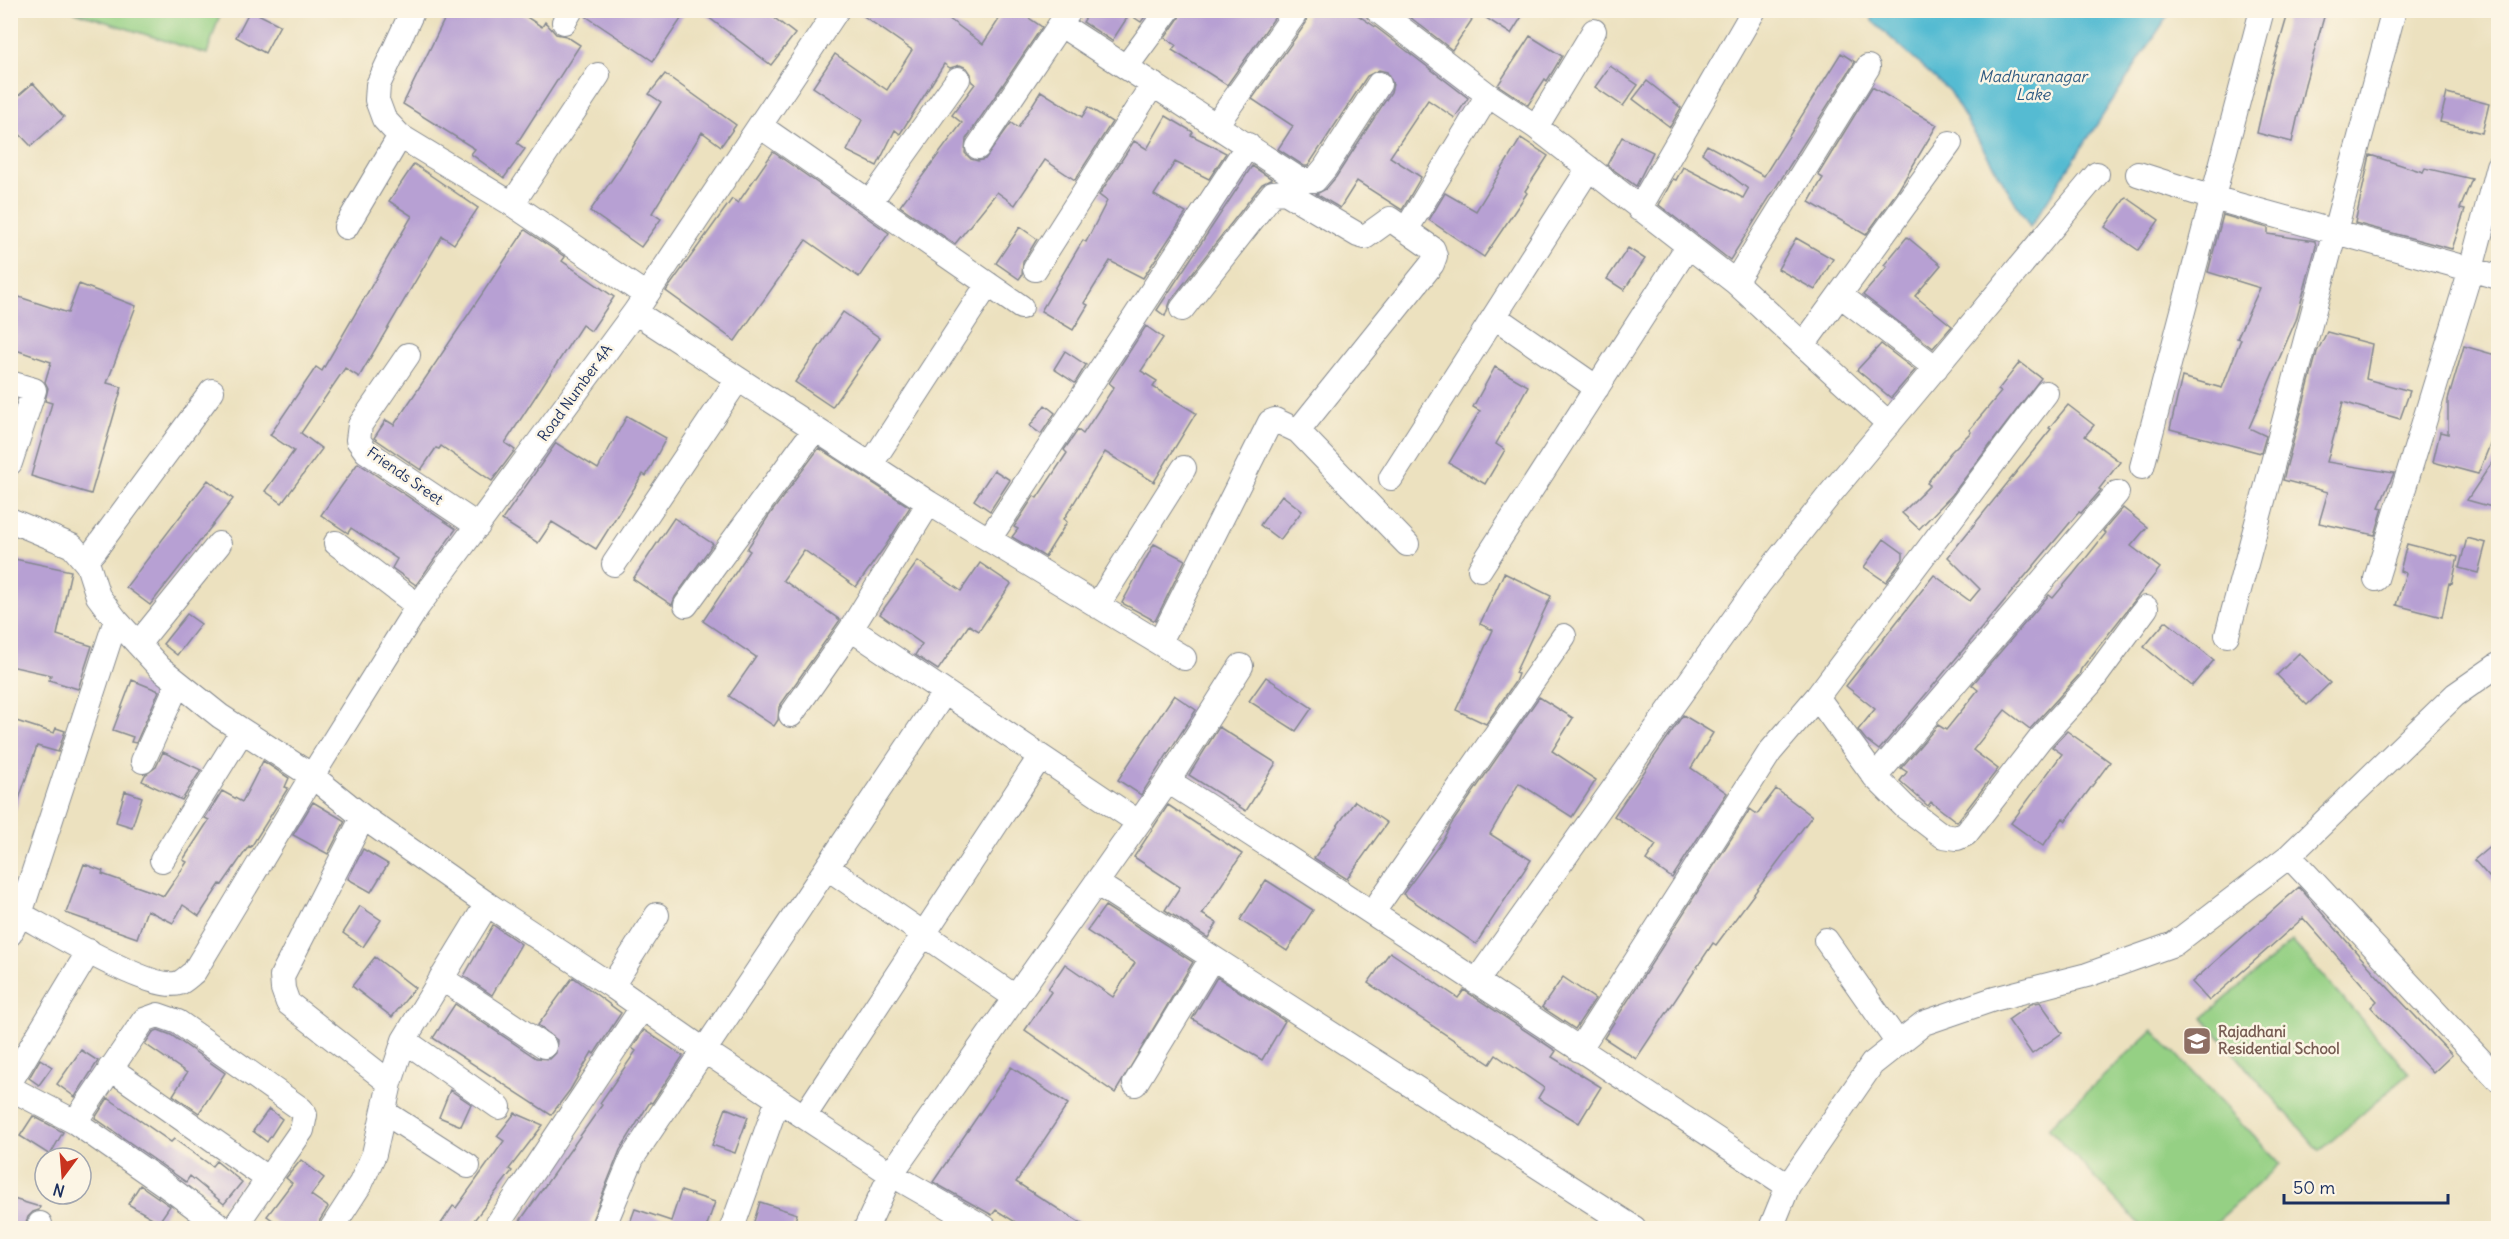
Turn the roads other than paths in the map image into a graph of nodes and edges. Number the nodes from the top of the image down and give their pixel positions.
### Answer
1 (412, 10) edge
2 (1168, 10) edge
3 (1377, 10) edge
4 (1754, 10) edge
5 (2262, 10) edge
6 (2394, 10) edge
7 (829, 13) edge
8 (1294, 15) dead end
9 (1065, 18) edge
10 (1594, 31) dead end
11 (1126, 67) junction
12 (1868, 67) dead end
13 (598, 75) dead end
14 (958, 79) dead end
15 (1153, 84) junction
16 (1379, 84) dead end
17 (1488, 95) junction
18 (1216, 125) junction
19 (760, 126) junction
20 (1536, 127) junction
21 (400, 136) junction
22 (1950, 143) dead end
23 (1248, 145) junction
24 (978, 147) dead end
25 (2499, 166) edge
26 (1589, 168) junction
27 (2097, 174) dead end
28 (2138, 174) dead end
29 (2213, 198) junction
30 (870, 202) junction
31 (512, 204) junction
32 (1639, 209) junction
33 (346, 227) dead end
34 (1406, 230) junction
35 (2335, 232) junction
36 (1688, 246) junction
37 (1035, 269) dead end
38 (2471, 270) junction
39 (2499, 277) edge
40 (1735, 282) junction
41 (988, 284) junction
42 (1840, 294) junction
43 (640, 303) junction
44 (1021, 307) dead end
45 (1182, 309) dead end
46 (1495, 317) junction
47 (1803, 345) junction
48 (408, 356) dead end
49 (1936, 368) junction
50 (738, 379) junction
51 (10, 383) edge
52 (1597, 388) junction
53 (212, 391) dead end
54 (2046, 393) dead end
55 (1889, 424) junction
56 (816, 429) junction
57 (1299, 432) junction
58 (10, 463) edge
59 (871, 464) junction
60 (2142, 467) dead end
61 (1184, 468) dead end
62 (1391, 478) dead end
63 (2117, 493) dead end
64 (929, 503) junction
65 (10, 520) edge
66 (478, 526) junction
67 (989, 539) junction
68 (336, 543) dead end
69 (219, 544) dead end
70 (1407, 544) dead end
71 (85, 561) junction
72 (614, 564) dead end
73 (1480, 569) dead end
74 (2376, 579) dead end
75 (686, 605) dead end
76 (418, 606) junction
77 (1097, 606) junction
78 (2146, 608) dead end
79 (116, 620) junction
80 (851, 629) junction
81 (2227, 635) dead end
82 (1564, 636) dead end
83 (1160, 642) junction
84 (138, 644) junction
85 (1184, 658) dead end
86 (2499, 665) edge
87 (1241, 666) dead end
88 (178, 683) junction
89 (944, 693) junction
90 (1817, 697) junction
91 (791, 715) dead end
92 (242, 731) junction
93 (1040, 757) junction
94 (143, 762) dead end
95 (312, 776) junction
96 (1875, 777) junction
97 (1168, 781) junction
98 (363, 817) junction
99 (1138, 822) junction
100 (2289, 856) junction
101 (162, 860) dead end
102 (828, 868) junction
103 (1096, 883) junction
104 (487, 904) junction
105 (1373, 912) junction
106 (657, 915) dead end
107 (14, 921) edge
108 (924, 936) junction
109 (1826, 940) dead end
110 (89, 951) junction
111 (1212, 958) junction
112 (441, 978) junction
113 (1476, 982) junction
114 (612, 986) junction
115 (1015, 997) junction
116 (642, 1008) junction
117 (404, 1040) junction
118 (1898, 1043) junction
119 (544, 1046) dead end
120 (1579, 1050) junction
121 (705, 1051) junction
122 (110, 1068) junction
123 (2499, 1079) edge
124 (10, 1082) edge
125 (390, 1083) junction
126 (1136, 1084) dead end
127 (10, 1088) edge
128 (778, 1099) junction
129 (499, 1107) dead end
130 (384, 1112) junction
131 (805, 1115) junction
132 (75, 1122) junction
133 (468, 1166) dead end
134 (891, 1174) junction
135 (268, 1179) junction
136 (1788, 1186) junction
137 (222, 1228) edge
138 (234, 1228) edge
139 (332, 1228) edge
140 (495, 1228) edge
141 (603, 1228) edge
142 (732, 1228) edge
143 (866, 1228) edge
144 (985, 1228) edge
145 (1634, 1228) edge
146 (1771, 1228) edge

1 - 21 street
2 - 11 street
3 - 17 street
4 - 32 street
5 - 29 street
6 - 35 street
7 - 19 street, Road Number 4A
8 - 18 street
9 - 11 street
9 - 24 street
10 - 20 street
11 - 15 street
12 - 40 street
13 - 31 street
14 - 30 street
15 - 18 street
15 - 37 street
16 - 23 street
17 - 20 street
17 - 34 street
18 - 23 street
19 - 30 street
19 - 43 street, Road Number 4A
20 - 26 street
21 - 31 street
21 - 33 street
22 - 42 street
23 - 67 street
25 - 38 street
26 - 32 street
26 - 46 street
27 - 49 street
28 - 29 street
29 - 35 street
29 - 60 street
30 - 41 street
31 - 43 street
32 - 36 street
34 - 45 street
34 - 57 street
35 - 38 street
35 - 81 street
36 - 40 street
36 - 52 street
38 - 39 street
38 - 74 street
40 - 47 street
41 - 44 street
41 - 59 street
42 - 47 street
42 - 49 street
43 - 50 street
43 - 66 street, Road Number 4A
46 - 52 street
46 - 62 street
47 - 55 street
48 - 66 street, Friends Sreet
49 - 55 street
50 - 56 street
50 - 72 street
51 - 58 street
52 - 73 street
53 - 71 street
54 - 90 street
55 - 113 street
56 - 59 street
56 - 75 street
57 - 70 street
57 - 83 street
59 - 64 street
61 - 77 street
63 - 96 street
64 - 67 street
64 - 80 street
65 - 71 street
66 - 76 street, Road Number 4A
67 - 77 street
68 - 76 street
69 - 84 street
71 - 79 street
76 - 95 street, Road Number 4A
77 - 83 street
78 - 96 street
79 - 84 street
79 - 107 street
80 - 89 street
80 - 91 street
82 - 105 street
83 - 85 street
84 - 88 street
86 - 100 street
87 - 97 street
88 - 92 street
88 - 94 street
89 - 93 street
89 - 102 street
90 - 96 street
90 - 120 street
92 - 95 street
92 - 101 street
93 - 99 street
93 - 108 street
95 - 98 street
95 - 110 street, Road Number 4A
97 - 99 street
97 - 105 street
98 - 104 street
98 - 125 street
99 - 103 street
100 - 118 street
100 - 123 street
102 - 108 street
102 - 121 street
103 - 111 street
103 - 115 street
104 - 112 street
104 - 114 street
105 - 113 street
106 - 114 street
107 - 110 street, Road Number 4A
108 - 115 street
108 - 131 street
109 - 118 street
110 - 124 street
111 - 126 street
111 - 145 street
112 - 117 street
112 - 119 street
113 - 120 street
114 - 116 street
115 - 134 street
116 - 121 street
116 - 140 street
117 - 125 street
117 - 129 street
118 - 136 street
120 - 136 street
121 - 128 street
121 - 141 street
122 - 132 street
122 - 135 street
122 - 135 street
125 - 130 street
127 - 132 street
128 - 131 street
128 - 142 street
130 - 133 street
130 - 139 street
131 - 134 street
132 - 137 street
134 - 143 street
134 - 144 street
135 - 138 street
136 - 146 street

